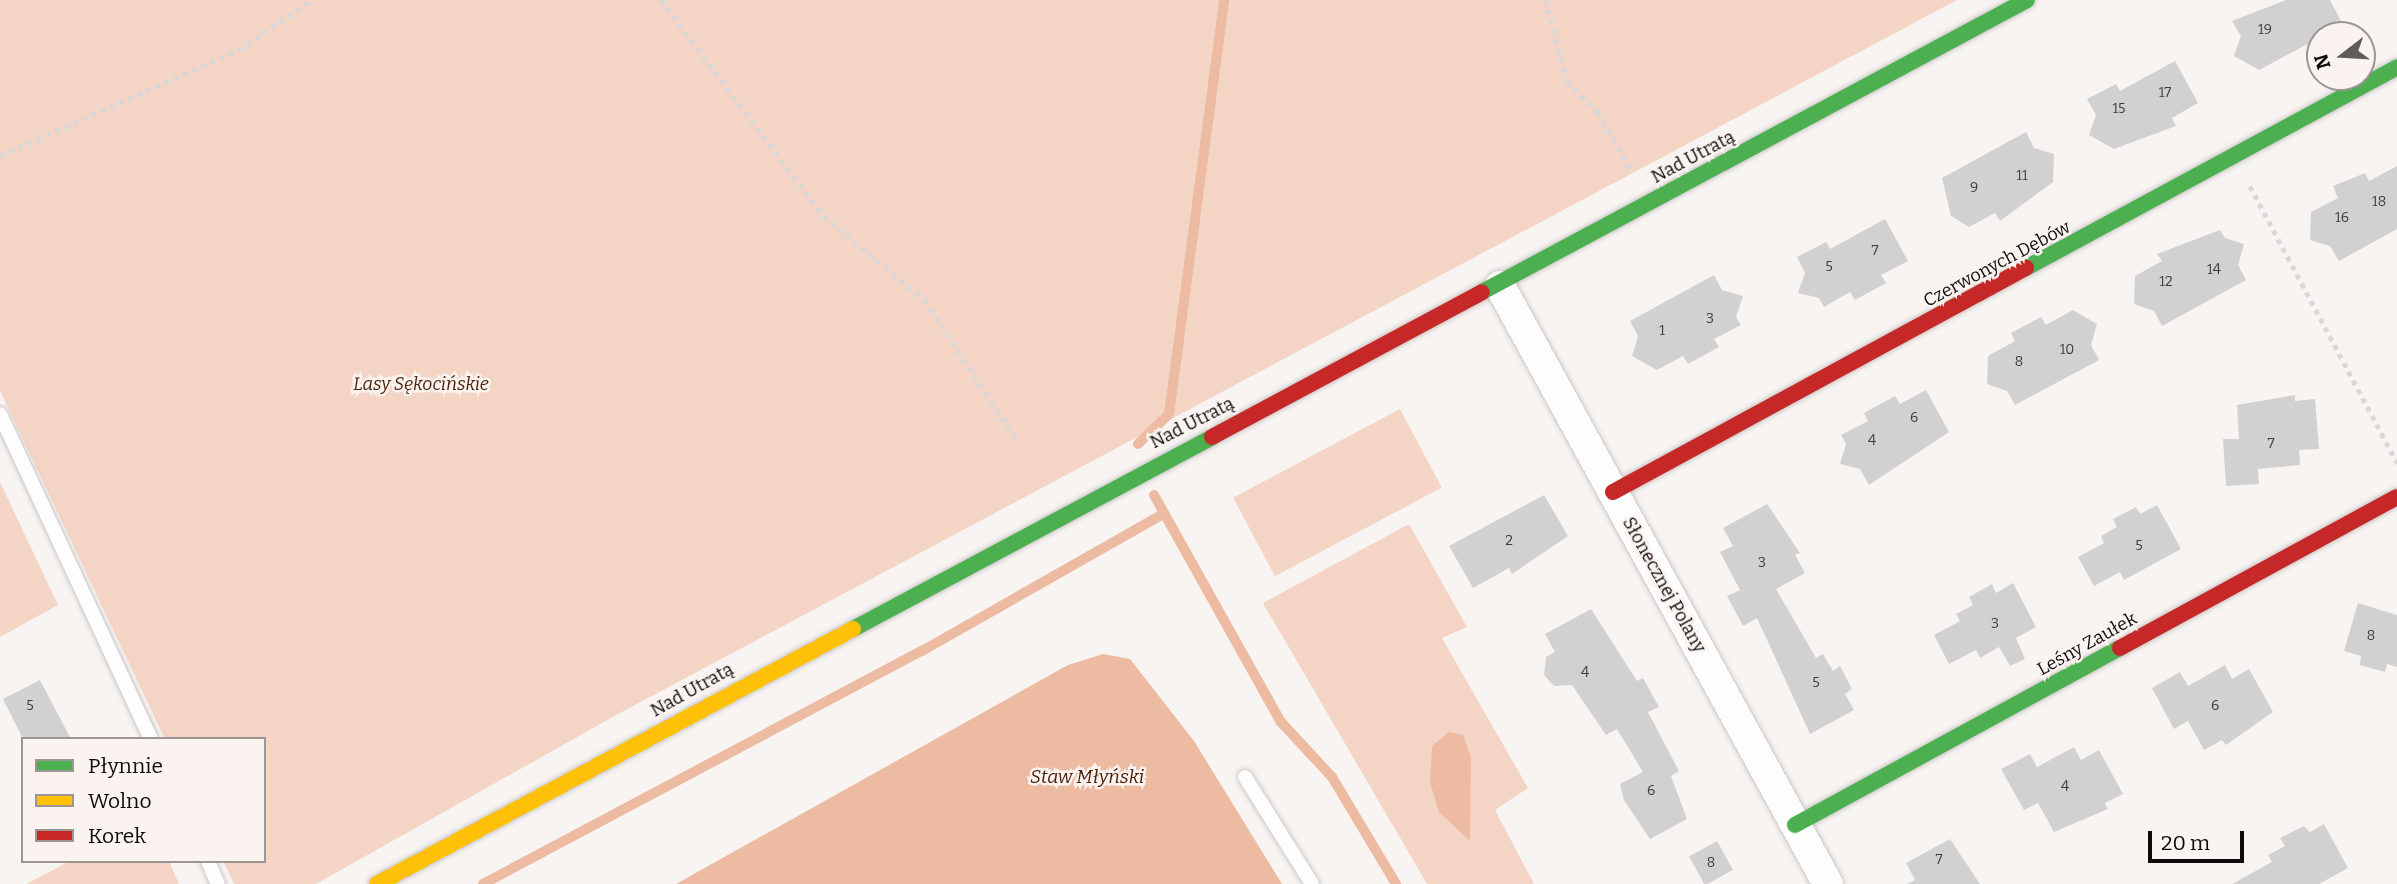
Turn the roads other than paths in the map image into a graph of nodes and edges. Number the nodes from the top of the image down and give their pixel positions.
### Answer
1 (2027, 0) edge
2 (2397, 67) edge
3 (1500, 286) junction
4 (0, 414) edge
5 (1613, 492) junction
6 (2397, 497) edge
7 (150, 737) edge
8 (1245, 777) dead end
9 (1795, 825) junction
10 (209, 863) edge
11 (218, 884) edge
12 (377, 884) edge
13 (1312, 884) edge
14 (1828, 884) edge

1 - 3 street, Nad Utratą
2 - 5 street, Czerwonych Dębów
3 - 5 street, Słonecznej Polany
3 - 12 street, Nad Utratą
4 - 7 lane
5 - 9 street, Słonecznej Polany
6 - 9 street, Leśny Zaułek
8 - 13 lane
9 - 14 street, Słonecznej Polany
10 - 11 lane

